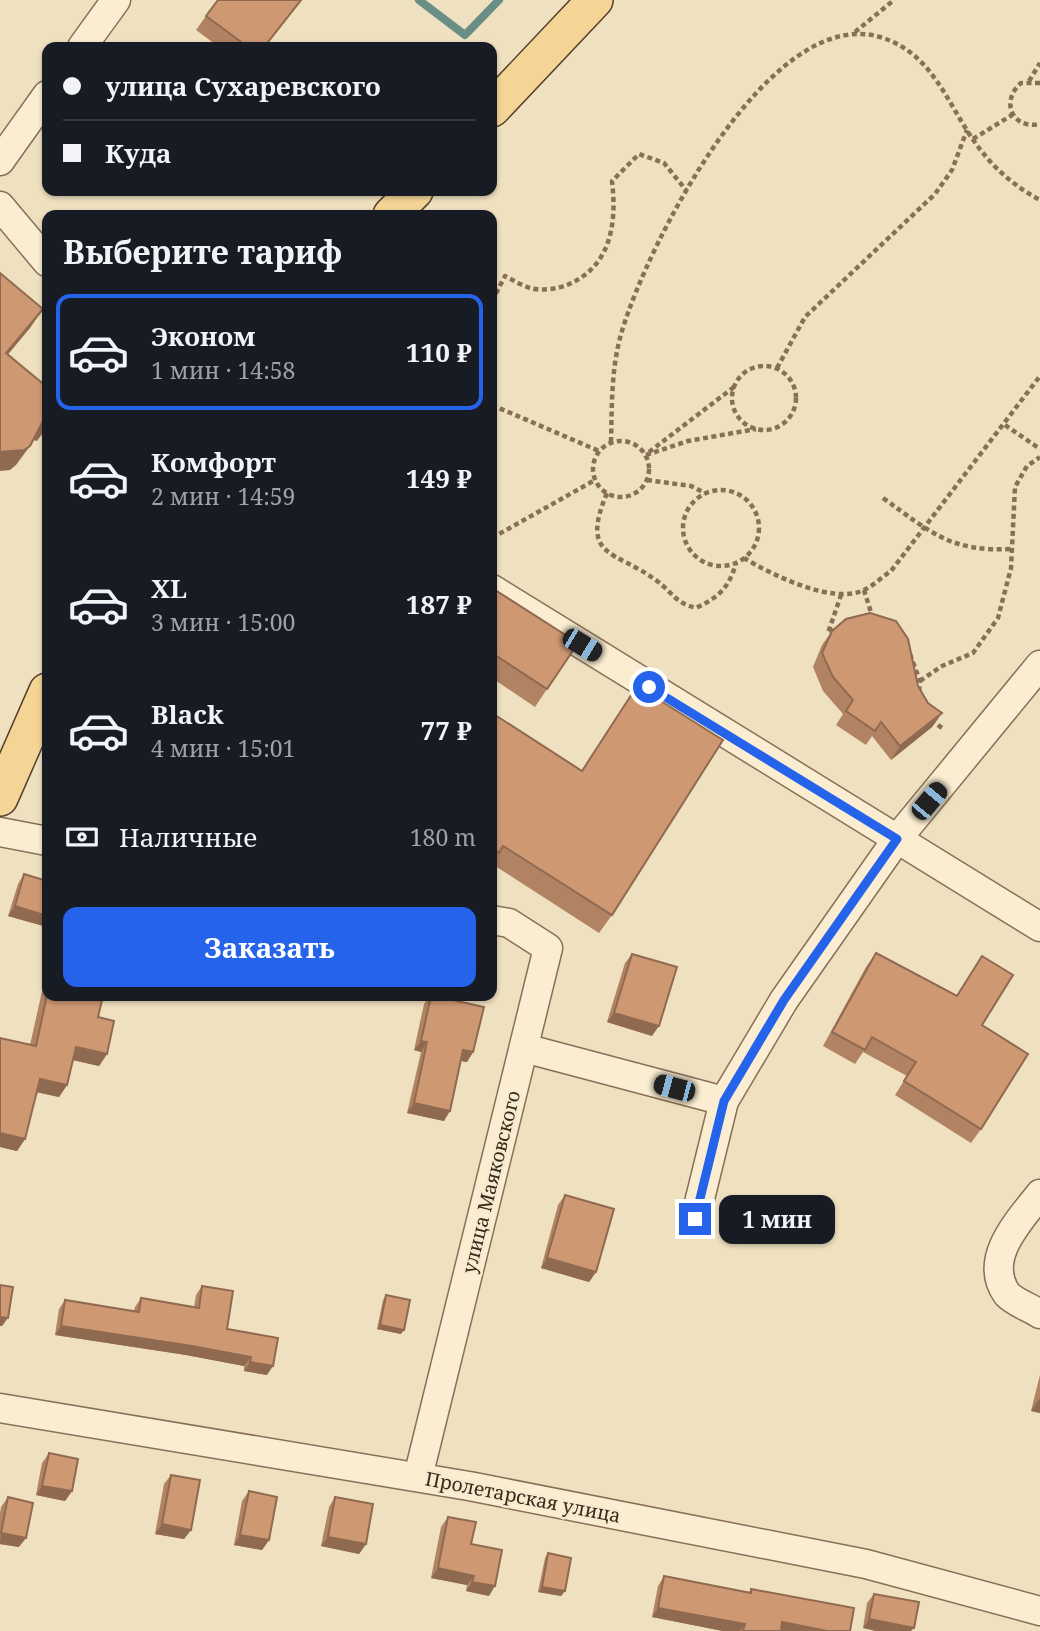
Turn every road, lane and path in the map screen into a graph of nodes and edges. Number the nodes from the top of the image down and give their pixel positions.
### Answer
1 (116, 0) edge
2 (595, 0) edge
3 (894, 0) edge
4 (854, 32) junction
5 (86, 42) edge
6 (1040, 63) edge
7 (1030, 81) junction
8 (1040, 82) edge
9 (42, 102) edge
10 (497, 104) edge
11 (1012, 115) junction
12 (1040, 124) edge
13 (967, 130) junction
14 (973, 139) junction
15 (0, 161) edge
16 (686, 190) junction
17 (410, 196) edge
18 (1040, 200) edge
19 (0, 206) edge
20 (396, 210) edge
21 (42, 256) edge
22 (497, 291) edge
23 (777, 368) junction
24 (1040, 376) edge
25 (734, 386) junction
26 (497, 406) edge
27 (1005, 425) junction
28 (757, 429) junction
29 (611, 442) junction
30 (1040, 449) edge
31 (599, 451) junction
32 (646, 455) junction
33 (1040, 457) edge
34 (595, 480) junction
35 (647, 480) junction
36 (607, 493) junction
37 (705, 493) junction
38 (883, 498) dead end
39 (925, 528) junction
40 (497, 535) edge
41 (1012, 549) junction
42 (744, 558) junction
43 (736, 563) junction
44 (863, 590) junction
45 (497, 592) edge
46 (841, 595) junction
47 (867, 624) edge
48 (840, 627) edge
49 (907, 650) edge
50 (1040, 665) edge
51 (920, 681) junction
52 (919, 700) edge
53 (42, 702) edge
54 (921, 713) edge
55 (942, 728) edge
56 (0, 798) edge
57 (0, 832) edge
58 (897, 839) junction
59 (42, 840) edge
60 (497, 921) edge
61 (1040, 928) edge
62 (524, 1048) junction
63 (724, 1101) junction
64 (1040, 1194) edge
65 (695, 1219) dead end
66 (1040, 1314) edge
67 (0, 1408) edge
68 (418, 1477) junction
69 (1040, 1611) edge

1 - 5 street
2 - 10 main road
3 - 4 path
4 - 13 path
4 - 16 path
6 - 7 path
7 - 8 path
7 - 11 path
9 - 15 street
11 - 12 path
11 - 14 path
13 - 14 path
13 - 23 path
14 - 18 path
16 - 22 path
16 - 29 path
17 - 20 main road
19 - 21 street
23 - 25 path
23 - 28 path
24 - 27 path
25 - 28 path
25 - 32 path
26 - 31 path
27 - 30 path
27 - 39 path
28 - 32 path
29 - 31 path
29 - 32 path
31 - 34 path
32 - 35 path
33 - 41 path
34 - 36 path
34 - 40 path
35 - 36 path
35 - 37 path
36 - 43 path
37 - 42 path
37 - 43 path
38 - 39 path
39 - 41 path
39 - 44 path
41 - 51 path
42 - 43 path
42 - 46 path
44 - 46 path
44 - 47 path
45 - 58 street
46 - 48 path
49 - 51 path
50 - 58 street
51 - 52 path
53 - 56 main road
54 - 55 path
57 - 59 street
58 - 61 street
58 - 63 street
60 - 62 street, улица Маяковского
62 - 63 street
62 - 68 street, улица Маяковского
63 - 65 street
64 - 66 street
67 - 68 street, Пролетарская улица
68 - 69 street, Пролетарская улица

